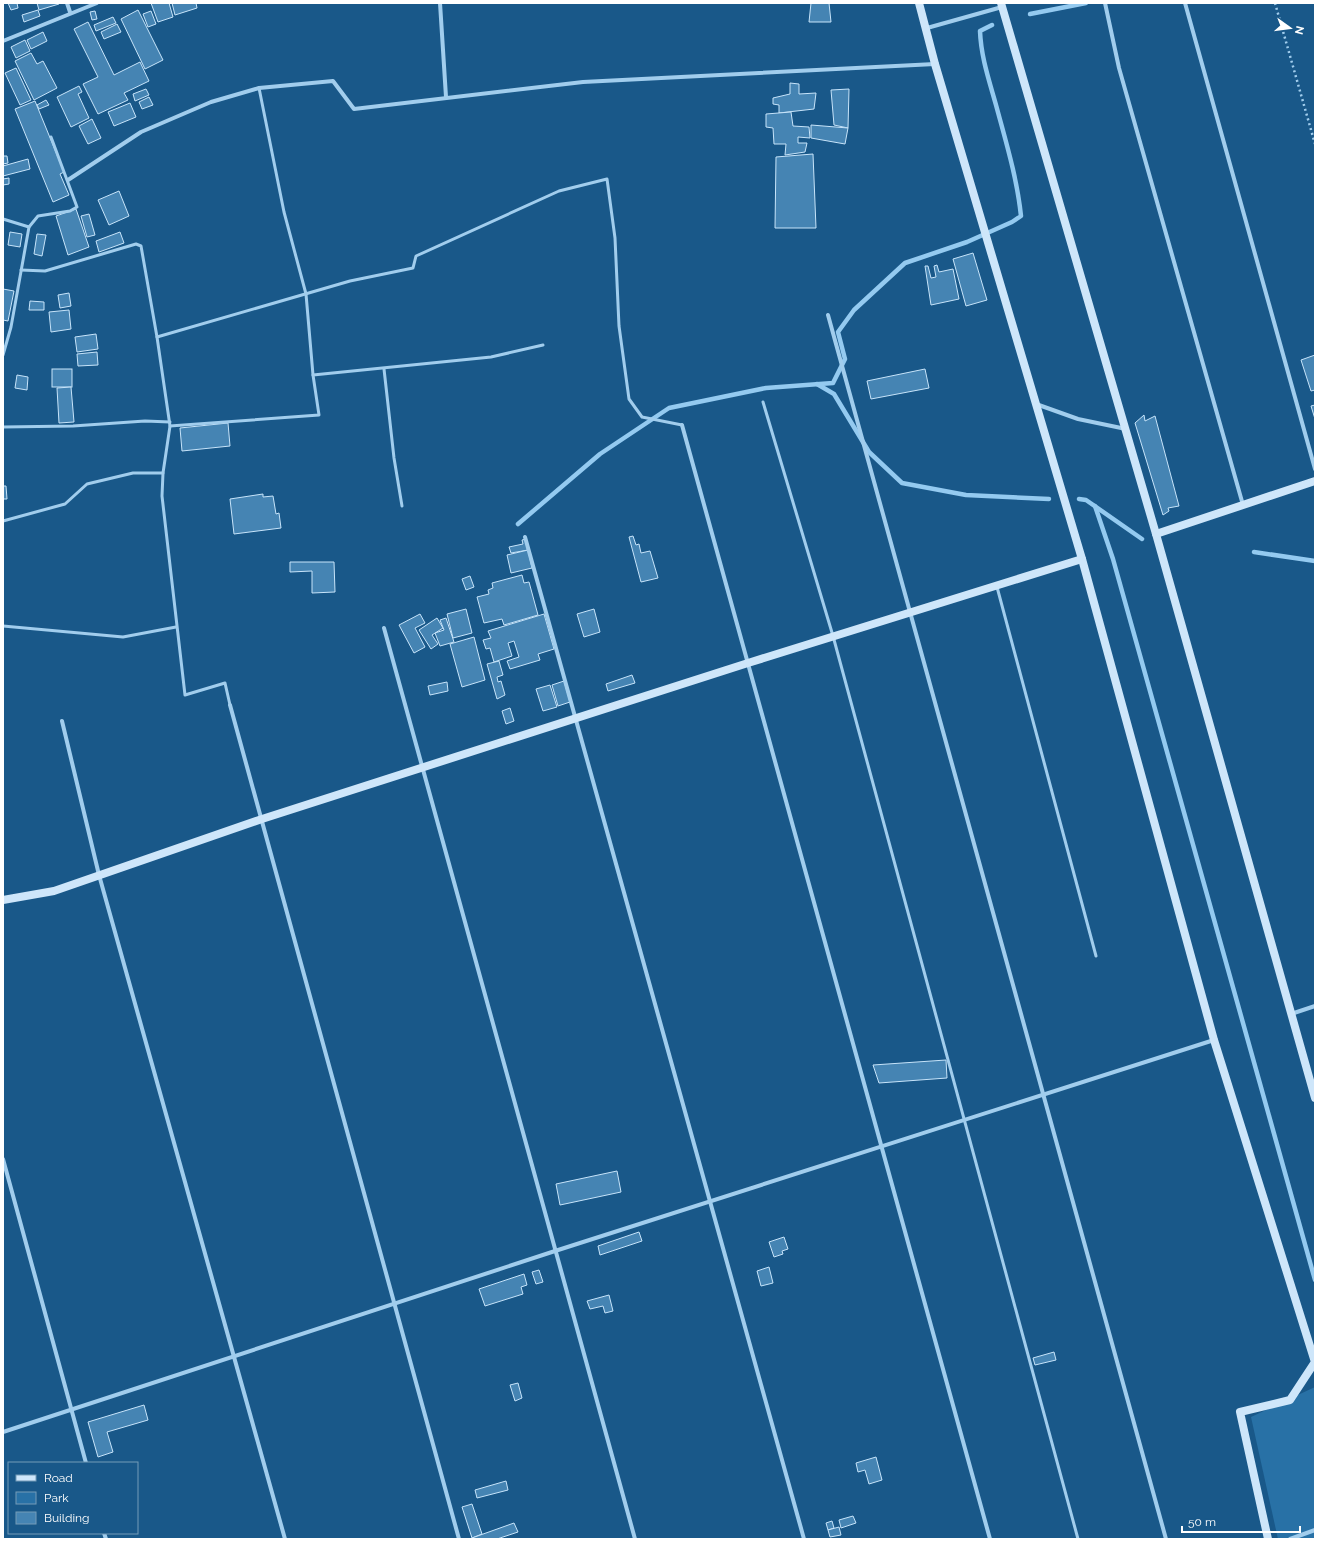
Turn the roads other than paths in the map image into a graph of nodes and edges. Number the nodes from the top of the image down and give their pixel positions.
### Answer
1 (67, 3) edge
2 (96, 3) edge
3 (440, 3) edge
4 (920, 3) edge
5 (1105, 3) edge
6 (1185, 3) edge
7 (1002, 5) edge
8 (70, 12) junction
9 (927, 28) junction
10 (3, 41) edge
11 (935, 64) junction
12 (259, 88) junction
13 (446, 97) junction
14 (52, 137) dead end
15 (68, 180) junction
16 (3, 219) edge
17 (29, 228) junction
18 (22, 270) junction
19 (306, 294) junction
20 (828, 316) dead end
21 (158, 337) junction
22 (543, 345) dead end
23 (3, 355) edge
24 (384, 369) junction
25 (313, 375) junction
26 (764, 402) dead end
27 (1036, 404) junction
28 (170, 422) junction
29 (682, 425) joint
30 (170, 426) junction
31 (3, 427) edge
32 (1126, 429) junction
33 (1315, 469) edge
34 (163, 473) junction
35 (1315, 481) edge
36 (1243, 505) junction
37 (402, 506) dead end
38 (3, 521) edge
39 (1156, 534) junction
40 (525, 537) dead end
41 (1082, 559) junction
42 (996, 585) junction
43 (910, 612) junction
44 (3, 626) edge
45 (176, 627) junction
46 (384, 628) dead end
47 (833, 636) junction
48 (748, 662) junction
49 (230, 705) joint
50 (576, 718) junction
51 (62, 721) dead end
52 (422, 768) junction
53 (262, 819) junction
54 (99, 875) junction
55 (3, 900) edge
56 (1096, 956) dead end
57 (1315, 1006) edge
58 (1291, 1014) junction
59 (1214, 1040) junction
60 (1044, 1096) junction
61 (1315, 1098) edge
62 (963, 1121) junction
63 (881, 1146) junction
64 (3, 1159) edge
65 (710, 1201) junction
66 (555, 1251) junction
67 (395, 1305) junction
68 (234, 1356) junction
69 (72, 1409) junction
70 (3, 1432) edge
71 (86, 1462) edge
72 (1315, 1530) edge
73 (285, 1539) edge
74 (459, 1539) edge
75 (635, 1539) edge
76 (804, 1539) edge
77 (990, 1539) edge
78 (1078, 1539) edge
79 (1166, 1539) edge
80 (1268, 1539) edge
81 (1290, 1539) edge

1 - 8 street
2 - 8 street
3 - 13 street
4 - 9 street
5 - 36 street
6 - 33 street
7 - 9 street
7 - 32 street
8 - 10 street
9 - 11 street
11 - 13 street
11 - 27 street
12 - 13 street
12 - 15 street
12 - 19 lane
14 - 15 lane
15 - 17 lane
16 - 17 lane
17 - 18 lane
18 - 21 lane
18 - 23 lane
19 - 21 lane
19 - 25 lane
19 - 29 lane
20 - 43 street
21 - 28 lane
22 - 24 lane
24 - 25 lane
24 - 37 lane
25 - 30 lane
26 - 47 lane
27 - 32 street
27 - 41 street
28 - 30 lane
28 - 31 lane
29 - 48 street
30 - 34 lane
32 - 39 street
34 - 38 lane
34 - 45 lane
35 - 36 street
36 - 39 street
39 - 58 street
40 - 50 street
41 - 42 street
41 - 59 street
42 - 43 street
42 - 56 lane
43 - 47 street
43 - 60 street
44 - 45 lane
45 - 49 lane
46 - 52 street
47 - 48 street
47 - 62 lane
48 - 50 street
48 - 63 street
49 - 53 street
50 - 52 street
50 - 65 street
51 - 54 street
52 - 53 street
52 - 66 street
53 - 54 street
53 - 67 street
54 - 55 street
54 - 68 street
57 - 58 street
58 - 61 street
59 - 60 street
59 - 80 street
60 - 62 street
60 - 79 street
62 - 63 street
62 - 78 lane
63 - 65 street
63 - 77 street
64 - 69 street
65 - 66 street
65 - 76 street
66 - 67 street
66 - 75 street
67 - 68 street
67 - 74 street
68 - 69 street
68 - 73 street
69 - 70 street
69 - 71 street
72 - 81 street

